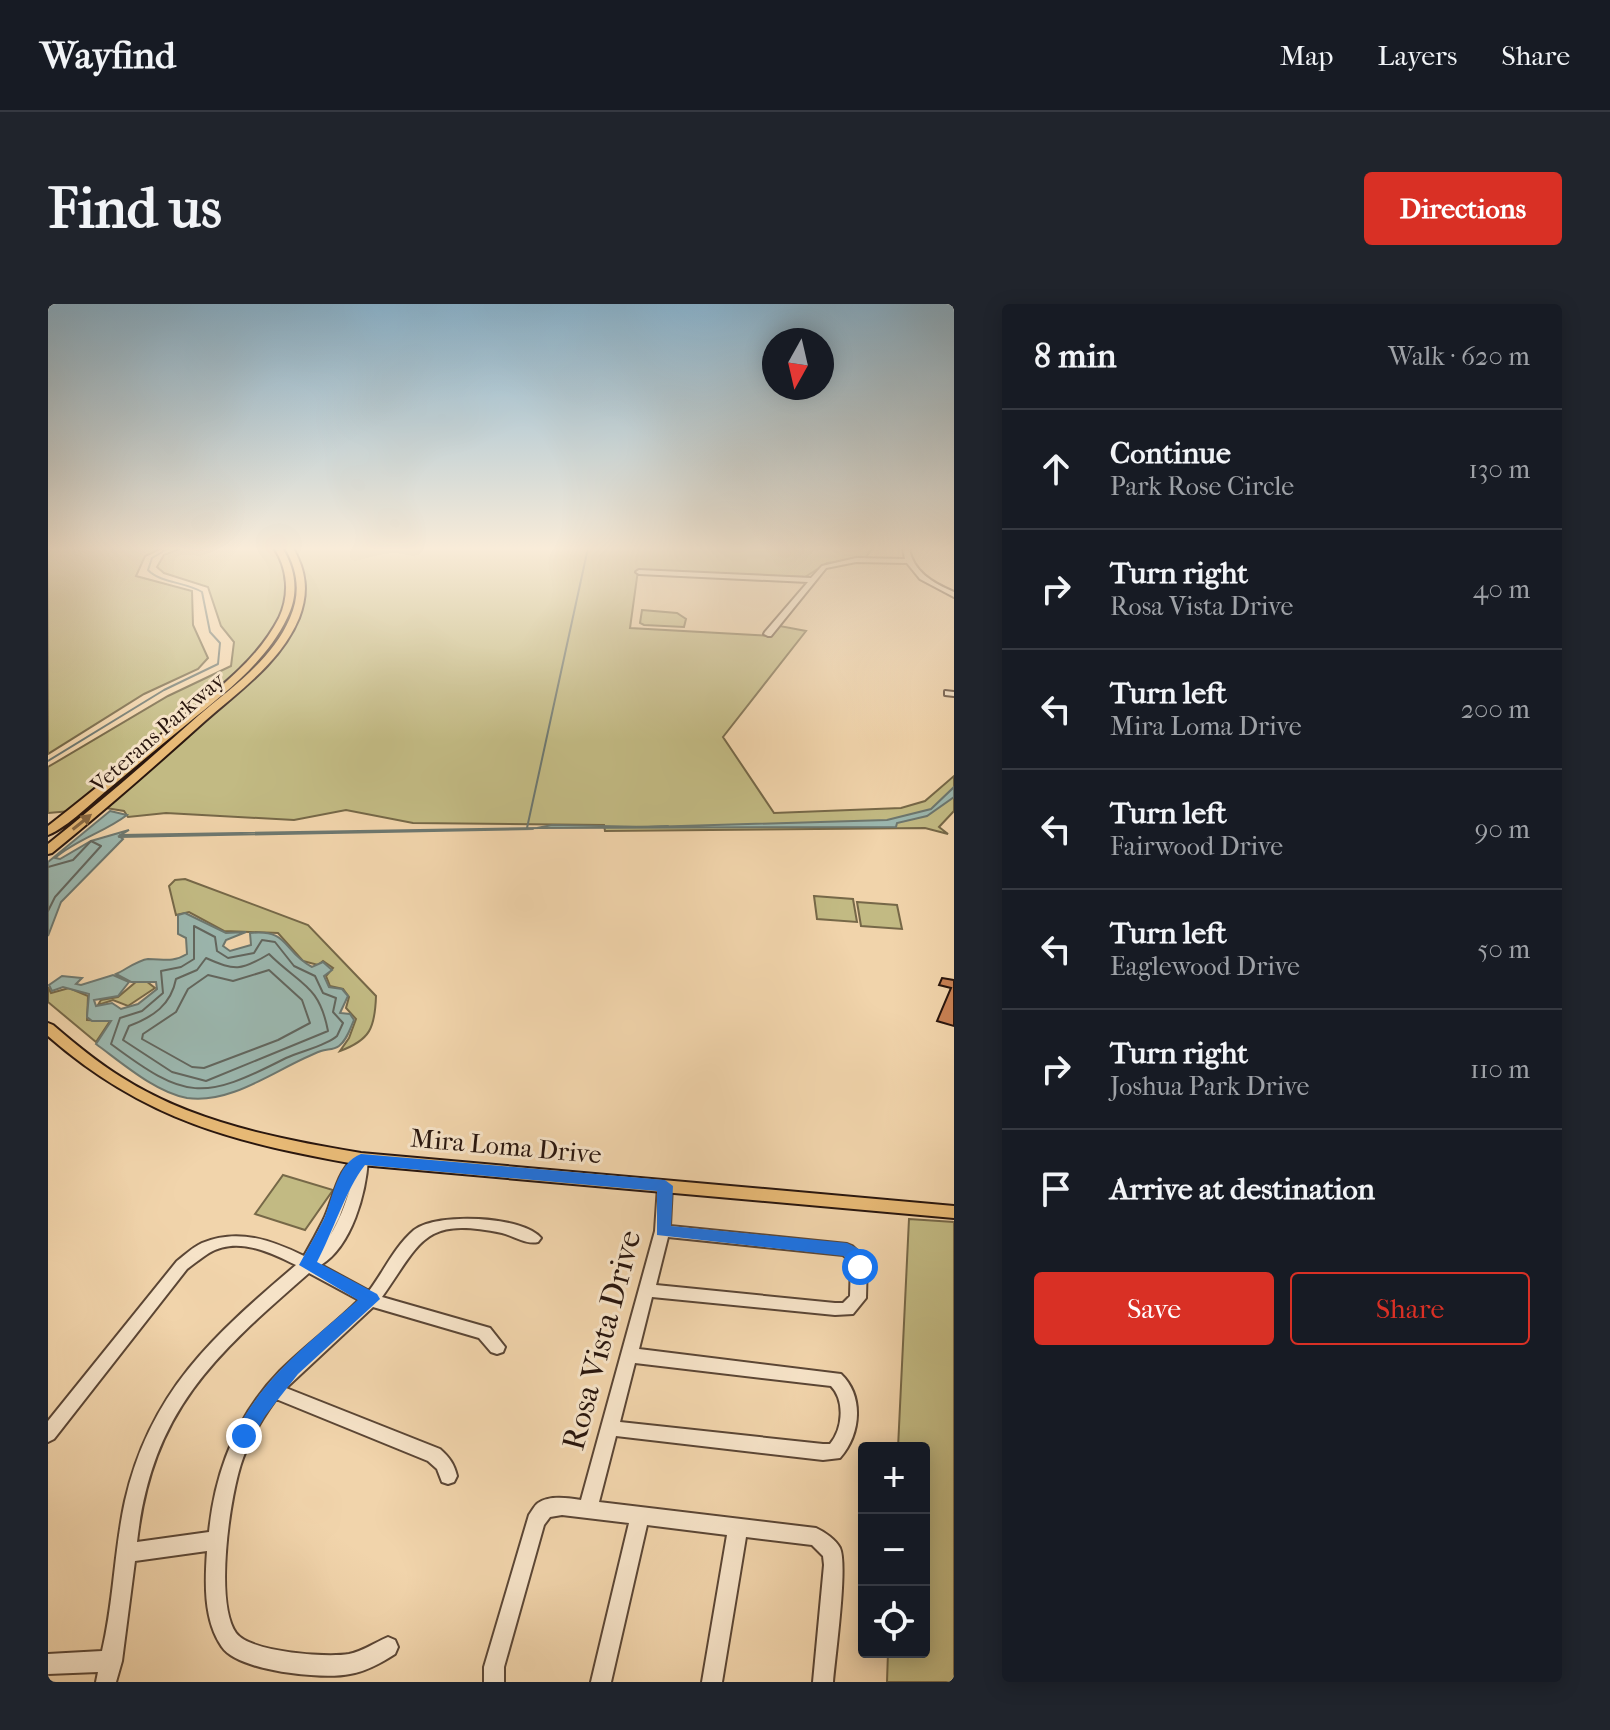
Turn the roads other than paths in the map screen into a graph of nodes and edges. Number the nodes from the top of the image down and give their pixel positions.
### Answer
1 (285, 612) edge
2 (297, 612) edge
3 (786, 612) edge
4 (768, 634) dead end
5 (48, 832) edge
6 (48, 850) edge
7 (48, 1028) edge
8 (48, 1043) edge
9 (75, 1054) junction
10 (361, 1159) junction
11 (665, 1186) junction
12 (954, 1212) edge
13 (662, 1231) junction
14 (533, 1238) dead end
15 (307, 1265) junction
16 (645, 1290) junction
17 (371, 1299) junction
18 (497, 1347) dead end
19 (629, 1355) junction
20 (273, 1390) junction
21 (609, 1428) junction
22 (48, 1434) edge
23 (448, 1476) dead end
24 (588, 1509) junction
25 (640, 1515) junction
26 (738, 1526) junction
27 (219, 1540) junction
28 (125, 1553) junction
29 (388, 1647) dead end
30 (112, 1661) junction
31 (48, 1664) edge
32 (106, 1682) edge
33 (494, 1682) edge
34 (601, 1682) edge
35 (712, 1682) edge
36 (823, 1682) edge

1 - 5 main road, Veterans Parkway
6 -> 2 main road, Veterans Parkway
3 - 4 street
7 - 9 main road, Mira Loma Drive
8 - 9 main road, Mira Loma Drive
9 - 10 main road, Mira Loma Drive
10 - 11 main road, Mira Loma Drive
10 - 15 street
11 - 12 main road, Mira Loma Drive
11 - 13 street, Rosa Vista Drive
13 - 16 street, Rosa Vista Drive
13 - 16 street
14 - 17 street
15 - 17 street
15 - 22 street
15 - 28 street
16 - 19 street, Rosa Vista Drive
17 - 18 street
17 - 20 street
19 - 21 street, Rosa Vista Drive
19 - 21 street
20 - 23 street
20 - 27 street
21 - 24 street, Rosa Vista Drive
24 - 25 street
24 - 33 street
25 - 26 street
25 - 34 street
26 - 35 street
26 - 36 street
27 - 28 street
27 - 29 street
28 - 30 street
30 - 31 street
30 - 32 street

